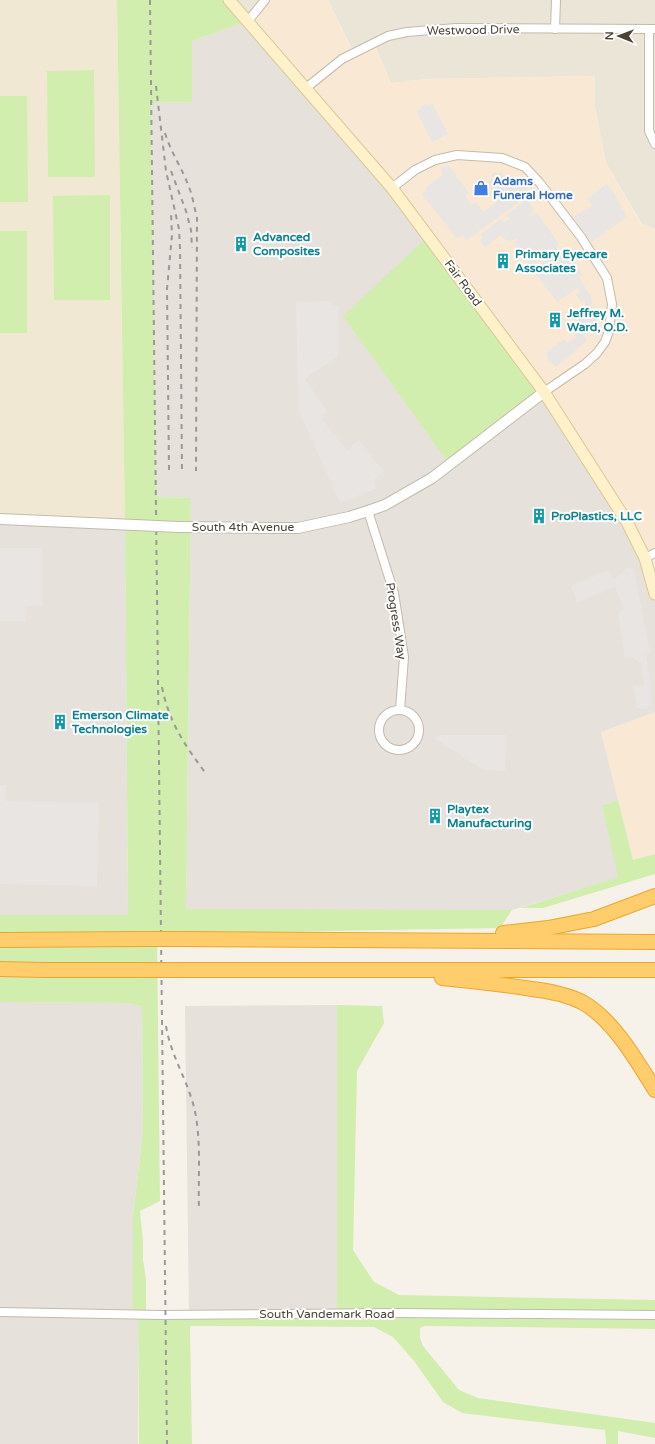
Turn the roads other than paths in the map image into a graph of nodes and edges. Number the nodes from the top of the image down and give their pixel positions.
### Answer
1 (229, 0) edge
2 (266, 0) edge
3 (556, 0) edge
4 (248, 21) junction
5 (555, 29) junction
6 (652, 29) edge
7 (306, 88) junction
8 (652, 119) edge
9 (655, 144) edge
10 (392, 188) junction
11 (544, 392) junction
12 (368, 512) junction
13 (0, 519) edge
14 (650, 556) edge
15 (655, 594) edge
16 (400, 710) junction
17 (655, 896) edge
18 (0, 940) edge
19 (361, 940) junction
20 (655, 942) edge
21 (0, 968) edge
22 (334, 970) junction
23 (655, 970) edge
24 (655, 1090) edge
25 (0, 1312) edge
26 (655, 1314) edge

1 - 4 main road, Fair Road
2 - 4 street
3 - 5 street
4 - 7 main road, Fair Road
5 - 6 street, Westwood Drive
5 - 7 street, Westwood Drive
6 - 8 street
7 - 10 main road, Fair Road
8 - 9 street
10 - 11 main road, Fair Road
10 - 11 street
11 - 12 street, South 4th Avenue
11 - 14 main road, Fair Road
12 - 13 street, South 4th Avenue, bridge
12 - 16 street, Progress Way
14 - 15 main road, Fair Road
16 - 16 street
17 - 19 highway
18 - 19 highway, bridge
19 - 20 highway
21 - 22 highway, bridge
22 - 23 highway
22 - 24 highway
25 - 26 street, South Vandemark Road

